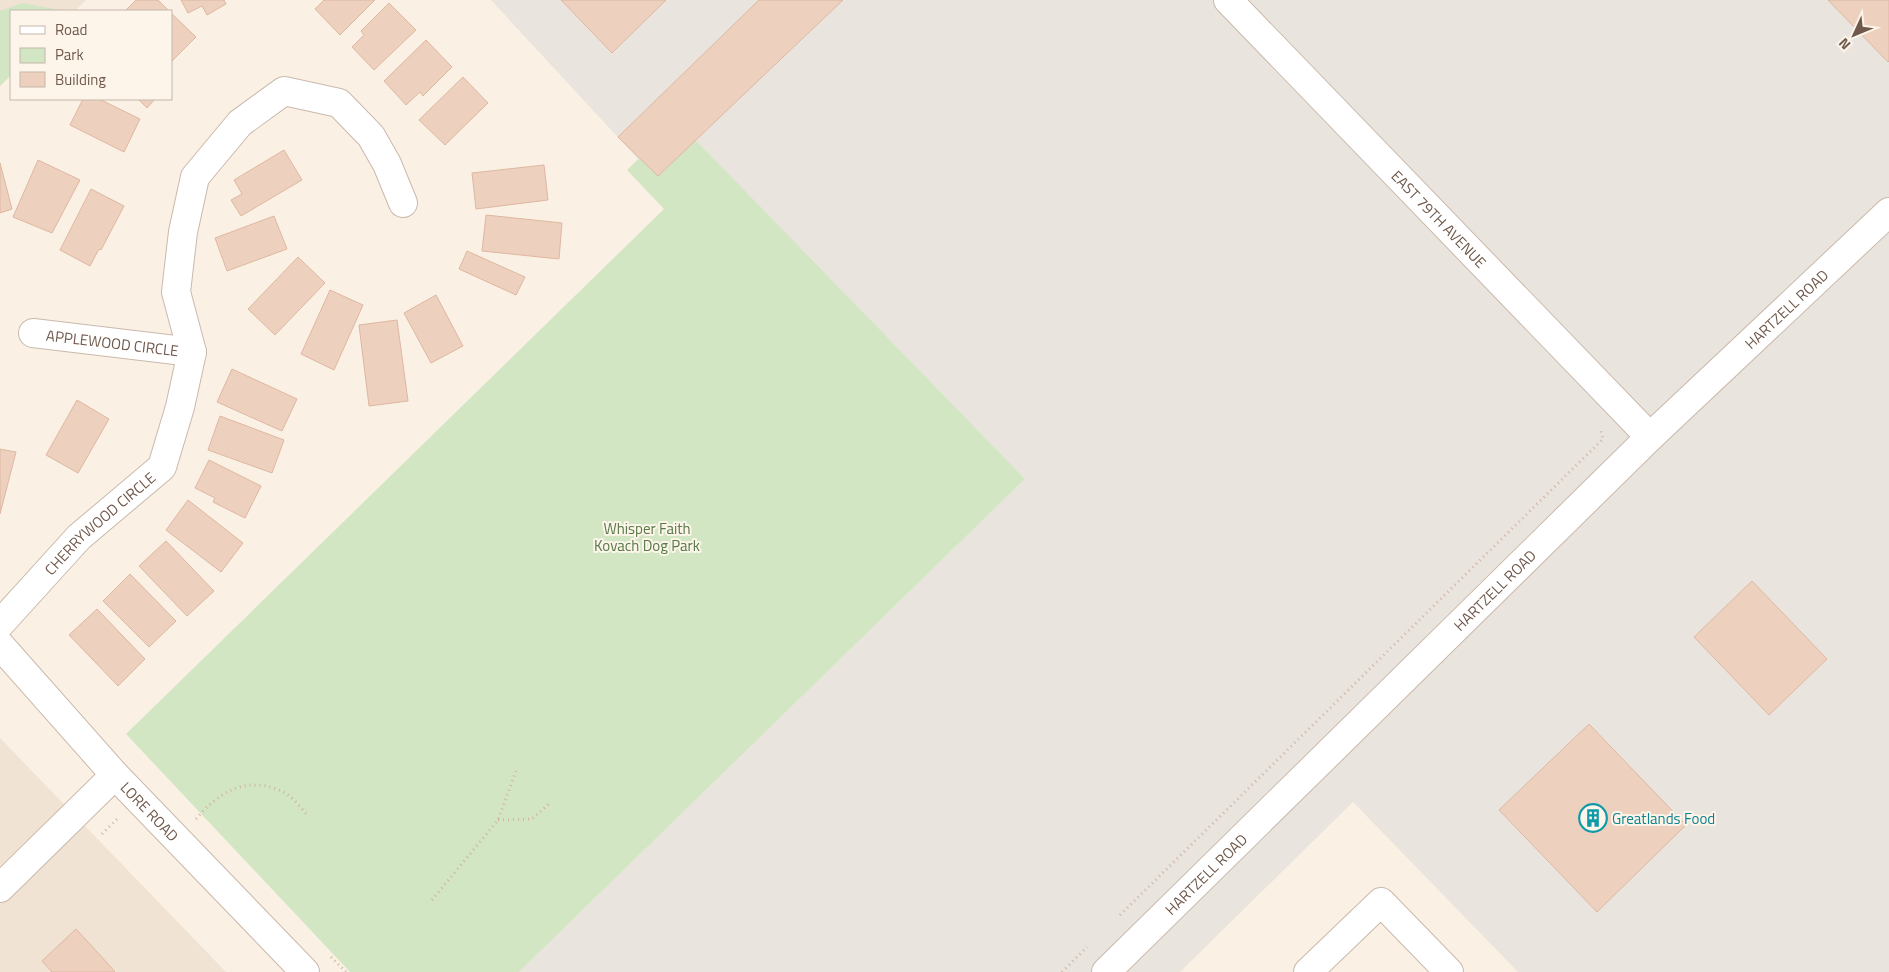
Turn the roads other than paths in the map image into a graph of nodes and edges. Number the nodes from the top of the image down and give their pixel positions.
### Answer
1 (1228, 0) edge
2 (403, 203) dead end
3 (1889, 212) edge
4 (33, 333) dead end
5 (192, 352) junction
6 (1650, 436) junction
7 (0, 624) edge
8 (0, 645) edge
9 (115, 775) junction
10 (0, 888) edge
11 (1435, 967) edge
12 (305, 972) edge
13 (1106, 972) edge
14 (1308, 972) edge

1 - 6 street, EAST 79TH AVENUE
2 - 5 street, CHERRYWOOD CIRCLE
3 - 6 street, HARTZELL ROAD
4 - 5 street, APPLEWOOD CIRCLE
5 - 7 street, CHERRYWOOD CIRCLE
6 - 13 street, HARTZELL ROAD
8 - 9 street, LORE ROAD
9 - 10 street
9 - 12 street, LORE ROAD
11 - 14 street

